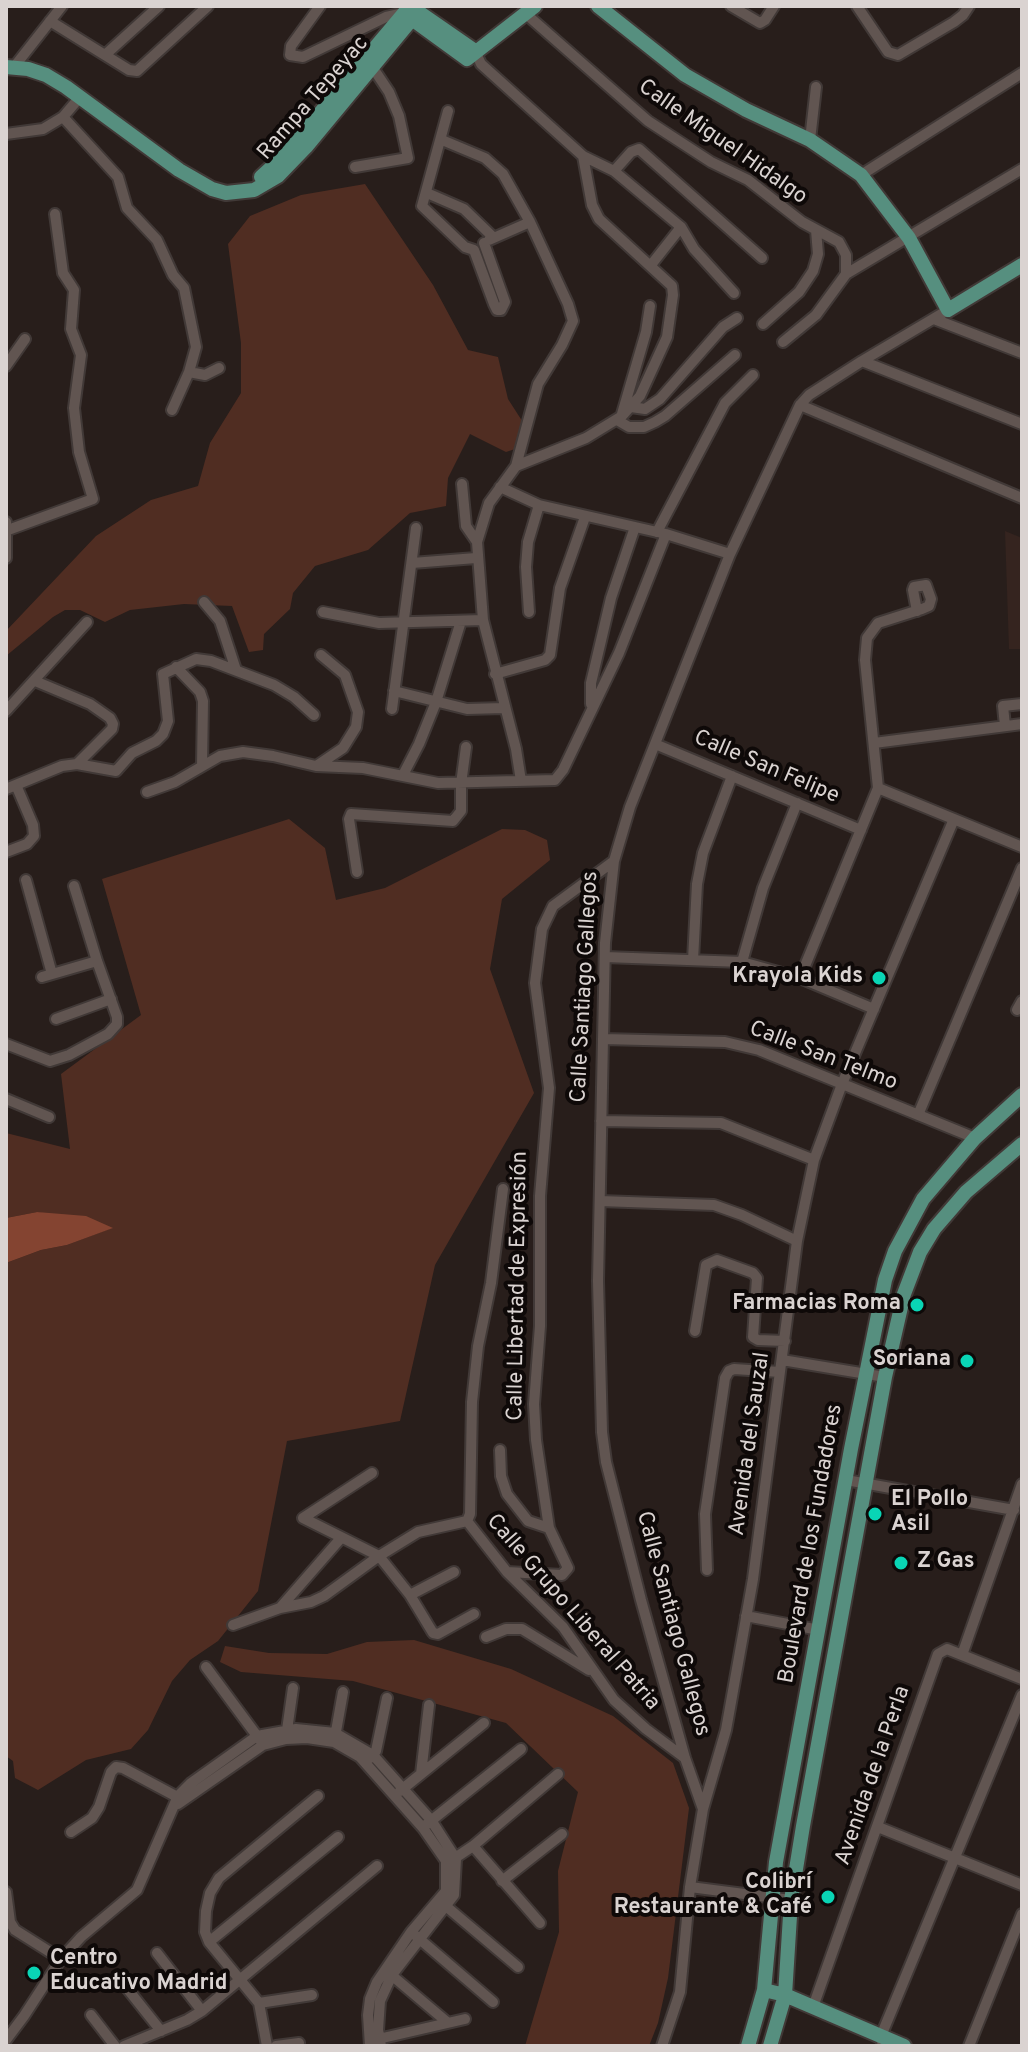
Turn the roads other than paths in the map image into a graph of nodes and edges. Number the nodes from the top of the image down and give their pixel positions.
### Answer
1 (62, 6) edge
2 (159, 6) edge
3 (208, 6) edge
4 (320, 6) edge
5 (598, 6) edge
6 (731, 6) edge
7 (774, 6) edge
8 (857, 6) edge
9 (969, 6) edge
10 (411, 10) edge
11 (531, 10) edge
12 (50, 21) junction
13 (105, 55) junction
14 (474, 58) junction
15 (369, 63) junction
16 (10, 67) edge
17 (1022, 73) edge
18 (816, 87) dead end
19 (80, 97) junction
20 (448, 111) dead end
21 (63, 117) junction
22 (6, 134) edge
23 (442, 140) junction
24 (810, 140) junction
25 (583, 156) junction
26 (355, 167) dead end
27 (1022, 169) edge
28 (614, 171) junction
29 (861, 175) junction
30 (427, 193) junction
31 (55, 214) dead end
32 (530, 222) junction
33 (681, 227) junction
34 (816, 230) junction
35 (909, 238) junction
36 (484, 244) junction
37 (762, 258) dead end
38 (651, 265) junction
39 (1022, 265) edge
40 (846, 274) junction
41 (734, 293) dead end
42 (650, 306) dead end
43 (948, 310) junction
44 (737, 318) dead end
45 (934, 319) junction
46 (763, 324) dead end
47 (25, 339) dead end
48 (783, 342) dead end
49 (1020, 350) edge
50 (735, 355) dead end
51 (862, 361) junction
52 (6, 366) edge
53 (219, 368) dead end
54 (189, 372) junction
55 (753, 375) dead end
56 (800, 405) junction
57 (631, 407) junction
58 (172, 410) dead end
59 (619, 418) junction
60 (1022, 424) edge
61 (516, 466) junction
62 (462, 484) dead end
63 (500, 487) junction
64 (1022, 498) edge
65 (539, 505) junction
66 (585, 517) junction
67 (7, 526) edge
68 (635, 527) junction
69 (416, 528) dead end
70 (662, 533) junction
71 (477, 542) junction
72 (730, 554) junction
73 (6, 558) edge
74 (476, 558) junction
75 (412, 563) junction
76 (204, 602) dead end
77 (919, 610) dead end
78 (323, 612) dead end
79 (529, 612) dead end
80 (483, 620) junction
81 (461, 621) junction
82 (87, 622) dead end
83 (404, 624) junction
84 (321, 655) dead end
85 (176, 667) junction
86 (236, 670) junction
87 (495, 674) junction
88 (35, 681) junction
89 (394, 691) junction
90 (436, 702) junction
91 (1022, 704) edge
92 (591, 706) junction
93 (504, 708) junction
94 (392, 709) dead end
95 (6, 711) edge
96 (314, 715) dead end
97 (1022, 724) edge
98 (1005, 726) junction
99 (874, 743) junction
100 (655, 744) junction
101 (466, 747) dead end
102 (77, 764) junction
103 (202, 766) junction
104 (316, 766) junction
105 (403, 775) junction
106 (732, 776) junction
107 (521, 781) junction
108 (461, 784) junction
109 (11, 787) edge
110 (878, 788) junction
111 (147, 792) dead end
112 (797, 803) junction
113 (954, 819) junction
114 (861, 830) junction
115 (1022, 847) edge
116 (6, 852) edge
117 (614, 861) junction
118 (1022, 868) edge
119 (357, 872) dead end
120 (26, 880) dead end
121 (74, 886) dead end
122 (605, 957) junction
123 (693, 960) junction
124 (97, 961) junction
125 (742, 962) junction
126 (800, 978) junction
127 (111, 999) junction
128 (874, 1009) junction
129 (56, 1019) dead end
130 (603, 1039) junction
131 (6, 1044) edge
132 (842, 1084) junction
133 (1022, 1095) edge
134 (6, 1099) edge
135 (918, 1115) junction
136 (49, 1117) dead end
137 (601, 1121) junction
138 (975, 1138) junction
139 (1022, 1144) edge
140 (814, 1160) junction
141 (503, 1189) dead end
142 (600, 1201) junction
143 (797, 1241) junction
144 (695, 1331) dead end
145 (785, 1341) junction
146 (782, 1360) junction
147 (780, 1372) junction
148 (865, 1374) junction
149 (885, 1377) junction
150 (500, 1450) dead end
151 (372, 1473) dead end
152 (846, 1480) junction
153 (866, 1483) junction
154 (1022, 1484) edge
155 (1014, 1510) junction
156 (467, 1521) junction
157 (549, 1528) junction
158 (341, 1538) junction
159 (379, 1556) junction
160 (707, 1570) dead end
161 (454, 1572) dead end
162 (507, 1572) junction
163 (410, 1595) junction
164 (280, 1608) junction
165 (474, 1614) dead end
166 (746, 1616) junction
167 (233, 1625) dead end
168 (819, 1630) junction
169 (486, 1637) dead end
170 (962, 1655) junction
171 (206, 1667) dead end
172 (594, 1673) junction
173 (1022, 1679) edge
174 (293, 1688) dead end
175 (343, 1692) dead end
176 (1022, 1695) edge
177 (387, 1698) dead end
178 (429, 1705) dead end
179 (484, 1723) dead end
180 (286, 1734) junction
181 (334, 1738) junction
182 (260, 1740) junction
183 (521, 1749) dead end
184 (685, 1758) junction
185 (370, 1759) junction
186 (421, 1774) junction
187 (558, 1774) dead end
188 (400, 1792) junction
189 (318, 1796) dead end
190 (179, 1800) junction
191 (703, 1809) junction
192 (427, 1824) junction
193 (878, 1827) junction
194 (71, 1832) dead end
195 (562, 1834) dead end
196 (338, 1837) dead end
197 (473, 1846) junction
198 (955, 1858) junction
199 (451, 1860) junction
200 (377, 1866) dead end
201 (502, 1881) junction
202 (1022, 1885) edge
203 (690, 1887) junction
204 (6, 1892) edge
205 (772, 1898) junction
206 (791, 1900) junction
207 (443, 1904) junction
208 (1022, 1914) edge
209 (540, 1923) dead end
210 (415, 1935) junction
211 (209, 1942) junction
212 (157, 1953) dead end
213 (61, 1959) junction
214 (518, 1967) dead end
215 (388, 1972) junction
216 (240, 1979) junction
217 (122, 1982) dead end
218 (764, 1990) junction
219 (312, 1995) dead end
220 (785, 1995) junction
221 (493, 2002) dead end
222 (259, 2003) junction
223 (813, 2007) junction
224 (202, 2011) junction
225 (91, 2015) dead end
226 (465, 2019) dead end
227 (447, 2022) junction
228 (161, 2031) junction
229 (6, 2040) edge
230 (882, 2041) edge
231 (299, 2043) dead end
232 (375, 2043) edge
233 (115, 2046) edge
234 (124, 2046) edge
235 (267, 2046) edge
236 (276, 2046) edge
237 (662, 2046) edge
238 (748, 2046) edge
239 (770, 2046) edge
240 (904, 2046) edge
241 (969, 2046) edge

1 - 12 street
2 - 13 street
3 - 13 street
4 - 10 street
5 - 24 main road
6 - 7 street
8 - 9 street
10 - 14 main road
10 - 15 main road, Rampa Tepeyac
11 - 14 main road
11 - 34 street, Calle Miguel Hidalgo
12 - 13 street
12 - 16 street
14 - 25 street
15 - 19 main road, Rampa Tepeyac
15 - 26 street
16 - 19 main road
17 - 29 street
18 - 24 street
19 - 21 street
20 - 23 street
21 - 22 street
21 - 54 street
23 - 30 street
23 - 32 street
24 - 29 main road
25 - 28 street
25 - 38 street
27 - 35 street
28 - 33 street
28 - 37 street
29 - 35 main road
30 - 36 street
30 - 36 street
31 - 67 street
32 - 36 street
32 - 61 street
33 - 38 street
33 - 41 street
34 - 40 street, Calle Miguel Hidalgo
34 - 46 street
35 - 40 street
35 - 43 main road
36 - 36 street
38 - 57 street
39 - 43 main road, Calle Santiago Gallegos
40 - 48 street
42 - 59 street
43 - 45 street, Calle Santiago Gallegos
44 - 57 street
45 - 49 street
45 - 51 street, Calle Santiago Gallegos
47 - 52 street
50 - 59 street
51 - 56 street, Calle Santiago Gallegos
51 - 60 street
53 - 54 street
54 - 58 street
55 - 70 street
56 - 64 street
56 - 72 street, Calle Santiago Gallegos
57 - 59 street
59 - 61 street
61 - 63 street
62 - 71 street
63 - 65 street
63 - 71 street
65 - 66 street
65 - 79 street
66 - 68 street
66 - 87 street
67 - 73 street
68 - 70 street
68 - 92 street
69 - 75 street
70 - 72 street
70 - 92 street
71 - 74 street
72 - 100 street, Calle Santiago Gallegos
74 - 75 street
74 - 80 street
75 - 83 street
76 - 86 street
77 - 99 street
78 - 83 street
80 - 81 street
80 - 87 street
81 - 83 street
81 - 90 street
82 - 88 street
83 - 89 street
84 - 104 street
85 - 86 street
85 - 102 street
85 - 103 street
86 - 96 street
87 - 93 street
88 - 95 street
88 - 102 street
89 - 90 street
89 - 94 street
90 - 93 street
90 - 105 street
91 - 98 street
92 - 107 street
93 - 107 street
97 - 98 street
98 - 99 street
99 - 110 street
100 - 106 street, Calle San Felipe
100 - 117 street, Calle Santiago Gallegos
101 - 108 street
102 - 109 street
103 - 104 street
103 - 111 street
104 - 105 street
105 - 108 street
106 - 112 street, Calle San Felipe
106 - 123 street
107 - 108 street
108 - 119 street
109 - 116 street
110 - 113 street
110 - 114 street
112 - 114 street, Calle San Felipe
112 - 125 street
113 - 115 street
113 - 128 street, Avenida del Sauzal
114 - 126 street
117 - 122 street, Calle Santiago Gallegos
117 - 157 street, Calle Libertad de Expresión
118 - 135 street
120 - 124 street
121 - 124 street
122 - 123 street
122 - 130 street, Calle Santiago Gallegos
123 - 125 street
124 - 127 street
125 - 126 street
126 - 128 street
127 - 129 street
127 - 131 street
128 - 132 street, Avenida del Sauzal
130 - 132 street, Calle San Telmo
130 - 137 street, Calle Santiago Gallegos
132 - 135 street, Calle San Telmo
132 - 140 street, Avenida del Sauzal
133 - 138 main road, Boulevard de los Fundadores
134 - 136 street
135 - 138 street, Calle San Telmo
137 - 140 street
137 - 142 street, Calle Santiago Gallegos
138 - 148 main road, Boulevard de los Fundadores
139 - 149 main road, Boulevard de los Fundadores
140 - 143 street, Avenida del Sauzal
141 - 156 street, Calle Grupo Liberal Patria
142 - 143 street
142 - 184 street, Calle Santiago Gallegos
143 - 145 street, Avenida del Sauzal
144 - 145 street
145 - 146 street, Avenida del Sauzal
146 - 147 street, Avenida del Sauzal
146 - 148 street
147 - 160 street
147 - 166 street, Avenida del Sauzal
148 - 149 street
148 - 152 main road, Boulevard de los Fundadores
149 - 153 main road, Boulevard de los Fundadores
150 - 157 street
151 - 158 street
152 - 153 street
152 - 168 main road, Boulevard de los Fundadores
153 - 155 street
153 - 206 main road, Boulevard de los Fundadores
154 - 155 street
155 - 170 street
156 - 159 street
156 - 162 street, Calle Grupo Liberal Patria
157 - 162 street, Calle Libertad de Expresión
158 - 159 street
158 - 164 street
159 - 163 street
159 - 164 street
161 - 163 street
162 - 172 street, Calle Grupo Liberal Patria
163 - 165 street
164 - 167 street
166 - 168 street
166 - 191 street, Avenida del Sauzal
168 - 205 main road, Boulevard de los Fundadores
169 - 172 street
170 - 173 street
170 - 193 street, Avenida de la Perla
171 - 182 street
172 - 184 street, Calle Grupo Liberal Patria
174 - 180 street
175 - 181 street
176 - 198 street
177 - 185 street
178 - 186 street
179 - 186 street
180 - 181 street
180 - 182 street
181 - 185 street
182 - 190 street
183 - 192 street
184 - 191 street, Calle Santiago Gallegos
185 - 188 street
186 - 188 street
187 - 197 street
188 - 192 street
189 - 211 street
190 - 194 street
190 - 213 street
191 - 203 street, Avenida del Sauzal
192 - 199 street
193 - 198 street
193 - 223 street, Avenida de la Perla
195 - 201 street
196 - 211 street
197 - 199 street
197 - 201 street
198 - 202 street
198 - 230 street
199 - 207 street
200 - 216 street
201 - 209 street
203 - 205 street
203 - 237 street, Avenida del Sauzal
204 - 213 street
205 - 206 street
205 - 218 main road, Boulevard de los Fundadores
206 - 220 main road, Boulevard de los Fundadores
207 - 210 street
207 - 214 street
208 - 241 street
210 - 215 street
210 - 221 street
211 - 216 street
212 - 224 street
213 - 229 street
215 - 227 street
215 - 232 street
216 - 222 street
216 - 224 street
217 - 228 street
218 - 220 main road
218 - 238 main road, Boulevard de los Fundadores
219 - 222 street
220 - 223 main road
220 - 239 main road, Boulevard de los Fundadores
222 - 235 street
223 - 230 main road
224 - 228 street
225 - 233 street
226 - 227 street
227 - 232 street
228 - 234 street
230 - 240 main road
231 - 236 street

